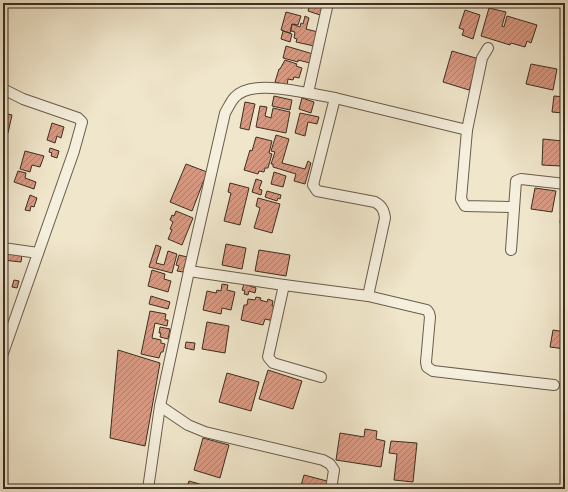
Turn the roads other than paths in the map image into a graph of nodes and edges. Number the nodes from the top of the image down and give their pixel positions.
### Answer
1 (328, 3) edge
2 (488, 48) dead end
3 (3, 89) edge
4 (308, 93) junction
5 (335, 98) junction
6 (467, 130) junction
7 (565, 184) edge
8 (514, 207) junction
9 (3, 248) edge
10 (511, 250) dead end
11 (38, 253) junction
12 (189, 271) junction
13 (284, 285) junction
14 (368, 296) junction
15 (3, 352) edge
16 (321, 377) dead end
17 (554, 385) dead end
18 (160, 406) junction
19 (148, 489) edge
20 (331, 489) edge

1 - 4 street
2 - 6 street
3 - 11 street
4 - 5 street
4 - 12 street
5 - 6 street
5 - 14 street
6 - 8 street
7 - 8 street
8 - 10 street
9 - 11 street
11 - 15 street
12 - 13 street
12 - 18 street
13 - 14 street
13 - 16 street
14 - 17 street
18 - 19 street
18 - 20 street

